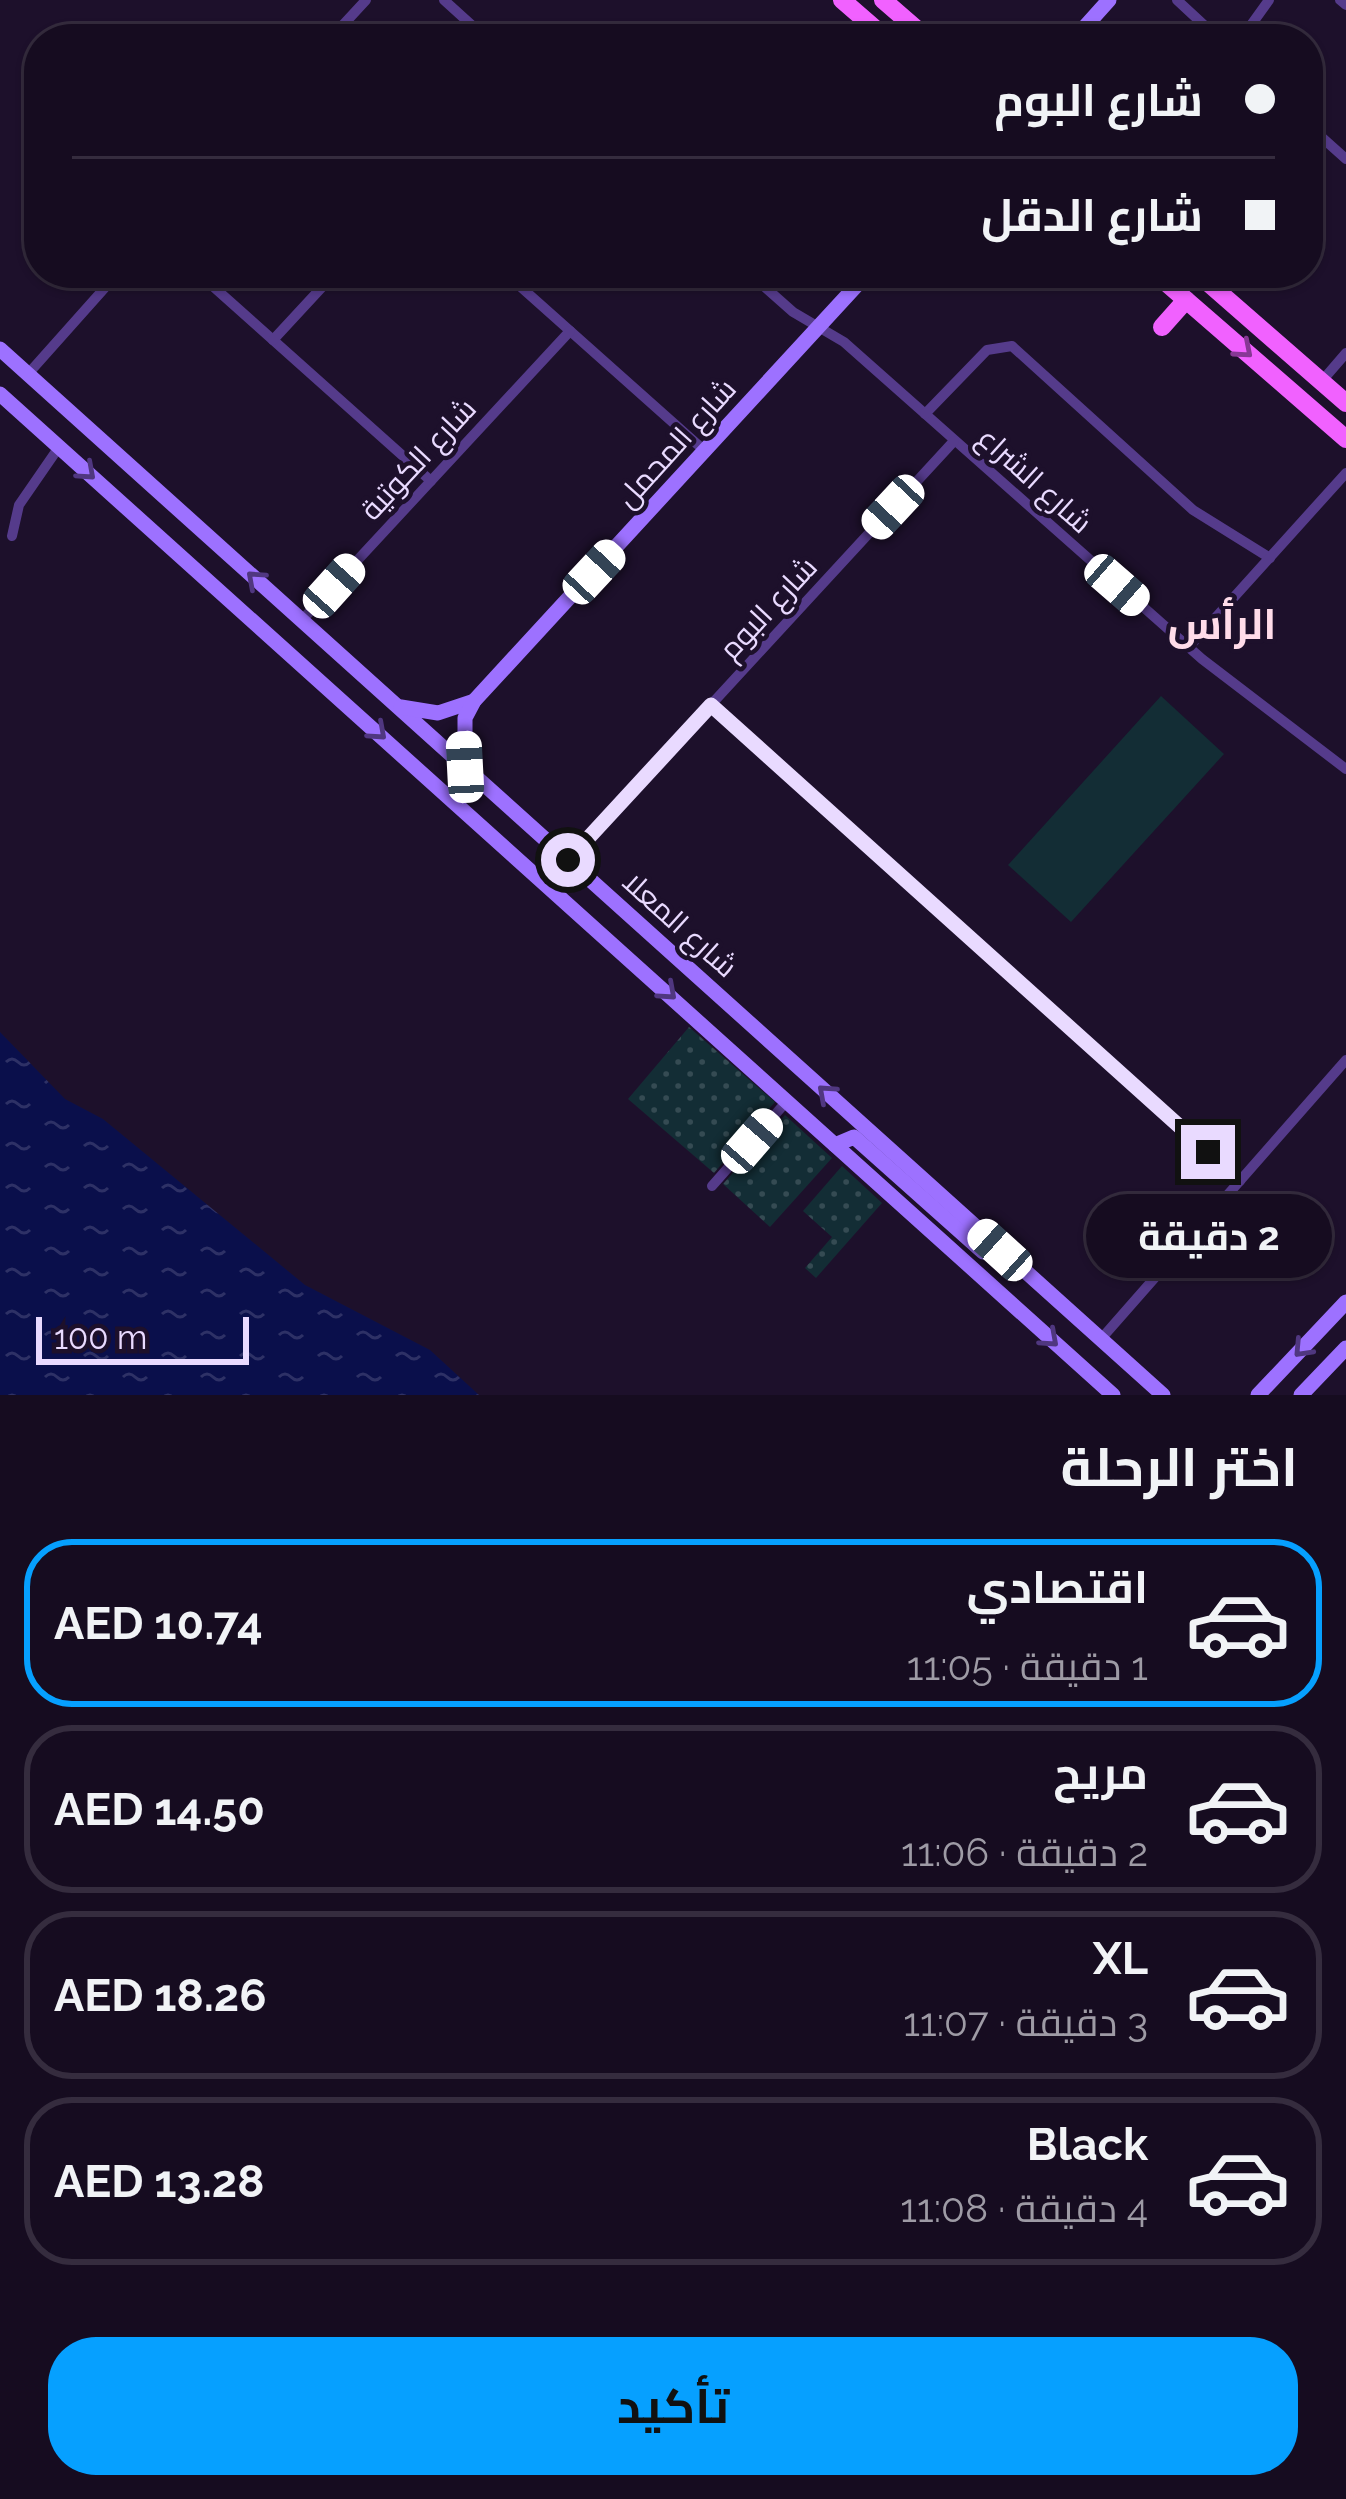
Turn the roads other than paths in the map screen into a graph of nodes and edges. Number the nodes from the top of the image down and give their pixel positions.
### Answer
1 (366, 0) edge
2 (444, 0) edge
3 (842, 0) edge
4 (883, 0) edge
5 (1108, 0) edge
6 (1177, 0) edge
7 (344, 24) edge
8 (470, 24) edge
9 (870, 24) edge
10 (893, 24) edge
11 (911, 24) joint
12 (1086, 24) edge
13 (1203, 24) edge
14 (1323, 138) edge
15 (1346, 159) edge
16 (105, 288) edge
17 (215, 288) edge
18 (321, 288) edge
19 (522, 288) edge
20 (765, 288) edge
21 (854, 288) edge
22 (1172, 288) edge
23 (1214, 288) edge
24 (1186, 300) junction
25 (819, 326) junction
26 (1162, 327) dead end
27 (570, 331) junction
28 (273, 340) junction
29 (0, 349) edge
30 (1346, 353) edge
31 (28, 374) junction
32 (1321, 382) junction
33 (0, 394) edge
34 (1346, 403) edge
35 (925, 414) junction
36 (1346, 439) edge
37 (954, 441) junction
38 (59, 447) junction
39 (706, 452) junction
40 (1346, 473) edge
41 (431, 481) junction
42 (0, 509) edge
43 (13, 521) junction
44 (13, 536) dead end
45 (1270, 558) junction
46 (302, 620) junction
47 (1189, 647) junction
48 (473, 701) junction
49 (711, 705) junction
50 (398, 707) junction
51 (465, 767) junction
52 (1346, 769) edge
53 (568, 860) junction
54 (1346, 1060) edge
55 (788, 1101) junction
56 (836, 1145) junction
57 (1240, 1181) junction
58 (712, 1186) dead end
59 (1000, 1250) junction
60 (1346, 1302) edge
61 (1101, 1339) junction
62 (1346, 1348) edge
63 (1113, 1395) edge
64 (1163, 1395) edge
65 (1258, 1395) edge
66 (1301, 1395) edge

1 - 7 street
2 - 8 street
3 - 9 main road
4 - 11 main road
5 - 12 street
6 - 13 street
10 - 11 main road
14 - 15 street
16 - 31 street
17 - 28 street
18 - 28 street
19 - 27 street
20 - 25 street, شارع الشراع
21 - 25 street, شارع المحمل
22 - 24 main road
23 - 32 main road
24 - 26 main road
24 -> 36 main road
25 - 35 street, شارع الشراع
25 - 39 street, شارع المحمل
27 - 39 street
27 - 41 street, شارع الكوتية
28 - 41 street
29 - 31 street, شارع المعلا
30 - 32 street
46 -> 31 street, شارع المعلا
32 - 34 main road
33 - 38 street, شارع المعلا
35 - 37 street, شارع الشراع
35 - 45 street
37 - 47 street, شارع الشراع
37 - 49 street, شارع البوم
38 - 43 street
38 -> 55 street, شارع المعلا
39 - 48 street, شارع المحمل
40 - 45 street
41 - 46 street, شارع الكوتية
42 - 43 street
43 - 44 street
45 - 47 street
46 - 50 street, شارع المعلا
47 - 52 street, شارع الشراع
48 - 50 street
48 - 51 street
49 - 53 street, شارع البوم
49 - 57 street
50 - 51 street, شارع المعلا
51 - 53 street, شارع المعلا
59 -> 53 street, شارع المعلا
54 - 57 street
55 - 56 street, شارع المعلا
55 - 58 street
56 - 59 street
56 -> 63 street, شارع المعلا
57 - 61 street
59 - 61 street, شارع المعلا
60 -> 65 street
61 - 64 street, شارع المعلا
62 - 66 street

